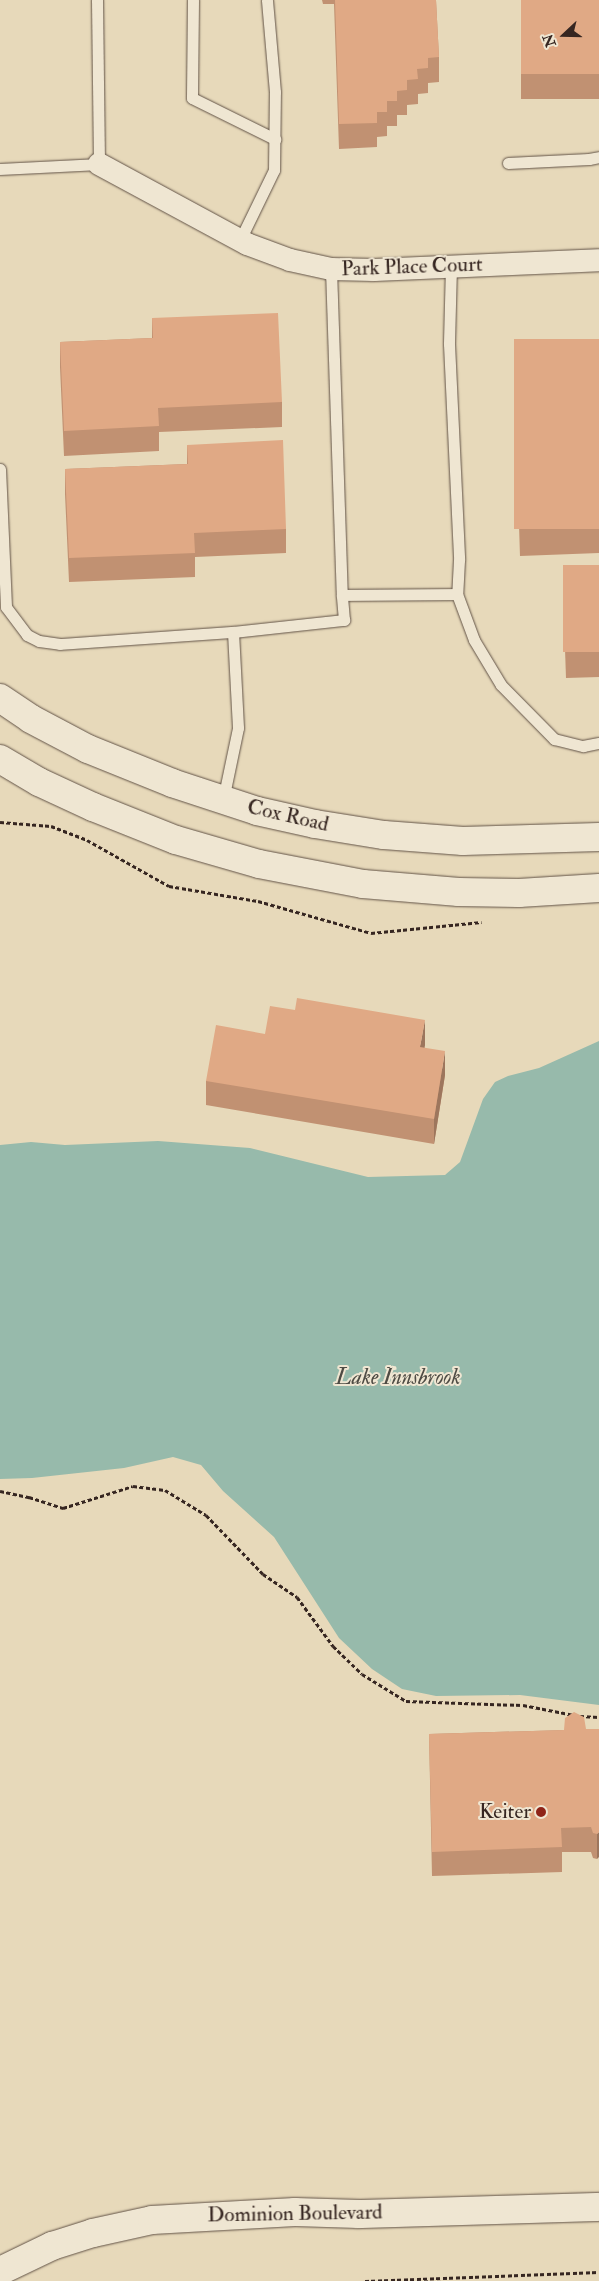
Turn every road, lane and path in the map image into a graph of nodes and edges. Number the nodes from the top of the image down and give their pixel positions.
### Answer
1 (97, 0) edge
2 (193, 0) edge
3 (267, 0) edge
4 (274, 139) junction
5 (599, 157) edge
6 (508, 163) dead end
7 (99, 164) junction
8 (0, 170) edge
9 (240, 240) junction
10 (599, 260) edge
11 (451, 266) junction
12 (331, 269) junction
13 (0, 469) edge
14 (457, 594) junction
15 (342, 595) junction
16 (233, 632) junction
17 (0, 698) edge
18 (599, 743) edge
19 (0, 759) edge
20 (223, 800) junction
21 (599, 837) edge
22 (599, 888) edge
23 (0, 1491) edge
24 (599, 1717) edge
25 (599, 2207) edge
26 (0, 2271) edge
27 (599, 2272) edge
28 (365, 2281) edge

1 - 7 lane
2 - 4 lane
3 - 4 lane
4 - 9 lane
5 - 6 lane
7 - 8 lane
7 - 9 street, Park Place Court
9 - 12 street, Park Place Court
10 - 11 street, Park Place Court
11 - 12 street, Park Place Court
11 - 14 lane
12 - 15 lane
13 - 16 lane
14 - 15 lane
14 - 18 lane
15 - 16 lane
16 - 20 lane
17 - 20 main road, Cox Road
19 - 22 main road
20 - 21 main road, Cox Road
23 - 24 path
25 - 26 main road, Dominion Boulevard
27 - 28 path

